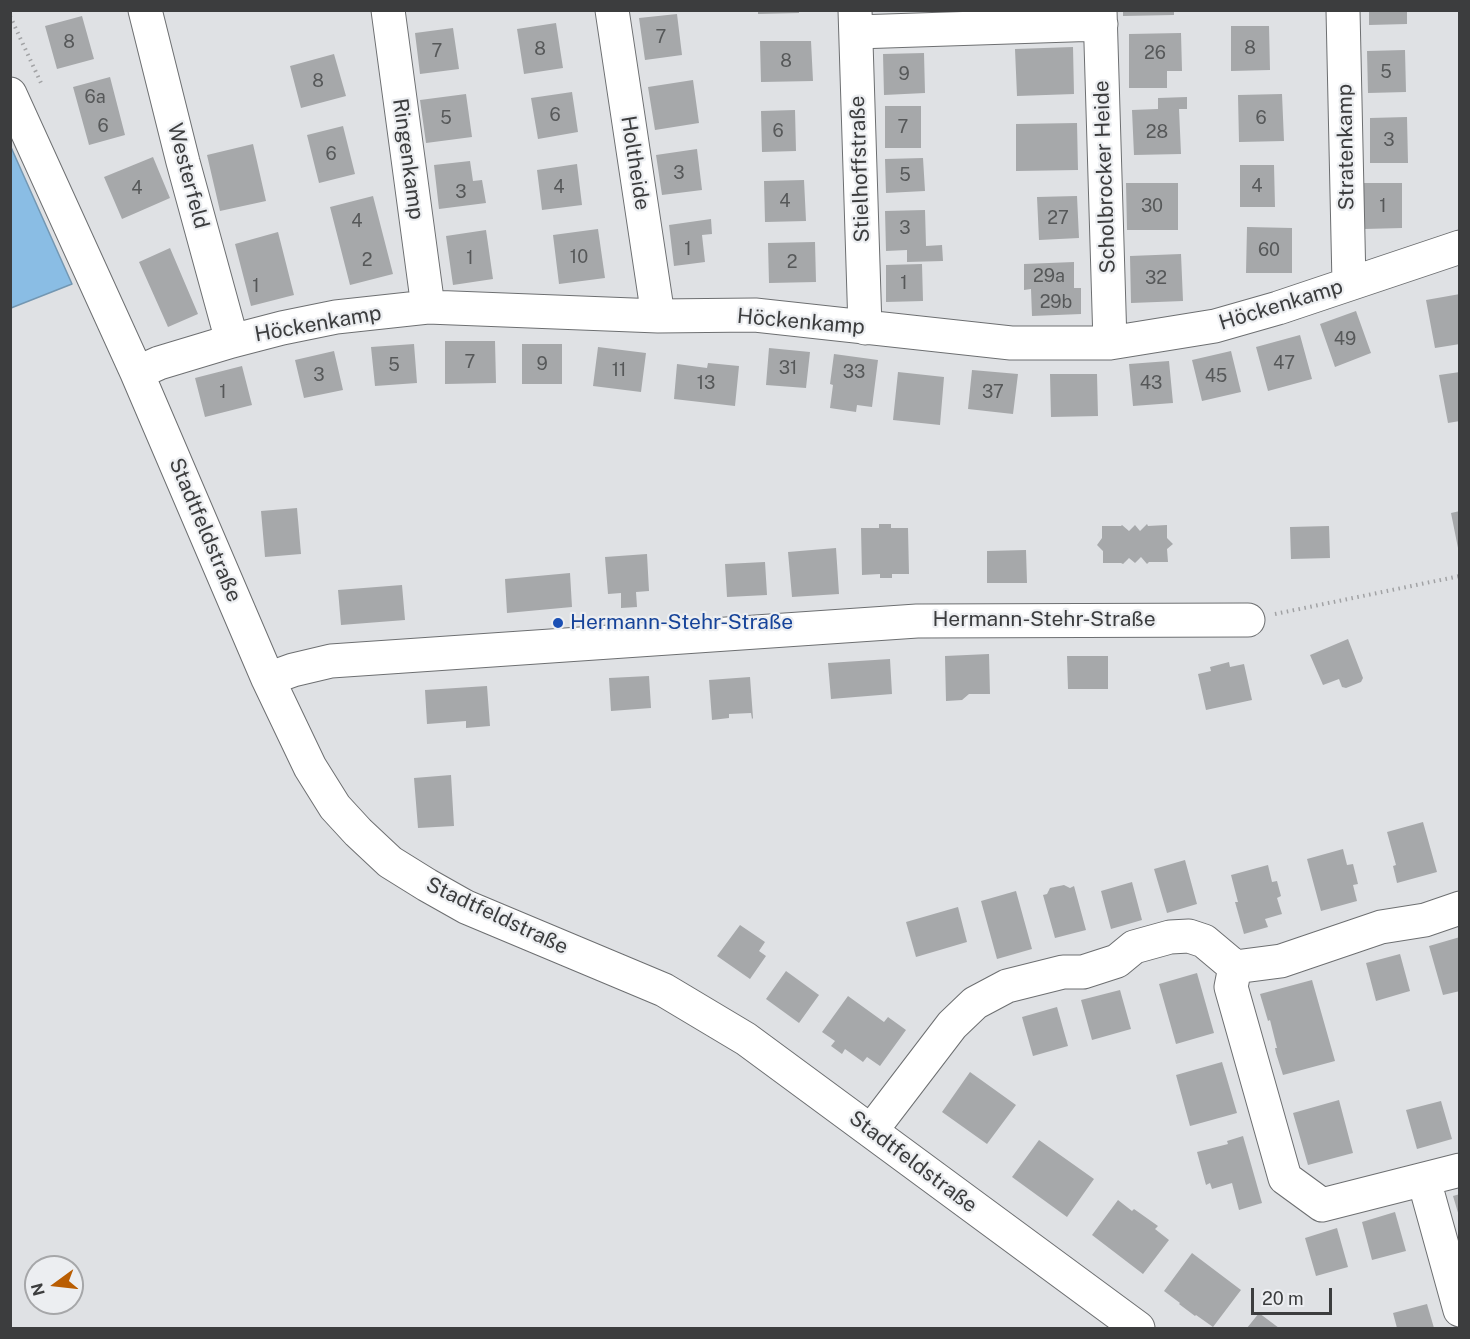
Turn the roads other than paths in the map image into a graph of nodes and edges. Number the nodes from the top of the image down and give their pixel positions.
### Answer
1 (145, 10) edge
2 (388, 10) edge
3 (612, 10) edge
4 (1343, 10) edge
5 (1100, 17) edge
6 (856, 21) edge
7 (10, 94) edge
8 (1460, 247) edge
9 (1349, 284) junction
10 (428, 307) junction
11 (658, 316) junction
12 (865, 328) junction
13 (232, 341) junction
14 (1110, 343) junction
15 (137, 373) junction
16 (1248, 620) road end
17 (268, 679) junction
18 (1460, 909) edge
19 (1235, 967) junction
20 (871, 1131) junction
21 (1460, 1170) edge
22 (1424, 1180) junction
23 (1460, 1310) edge
24 (1137, 1329) edge

1 - 13 street, Westerfeld
2 - 10 street, Ringenkamp
3 - 11 street, Holtheide
4 - 9 street, Stratenkamp
5 - 6 street
5 - 14 street, Scholbrocker Heide
6 - 12 street, Stielhoffstraße
7 - 15 street, Stadtfeldstraße
8 - 9 street, Höckenkamp
9 - 14 street, Höckenkamp
10 - 11 street, Höckenkamp
10 - 13 street, Höckenkamp
11 - 12 street, Höckenkamp
12 - 14 street, Höckenkamp
13 - 15 street, Höckenkamp
15 - 17 street, Stadtfeldstraße
16 - 17 street, Hermann-Stehr-Straße
17 - 20 street, Stadtfeldstraße
18 - 19 street
19 - 20 street
19 - 22 street
20 - 24 street, Stadtfeldstraße
21 - 22 street
22 - 23 street

